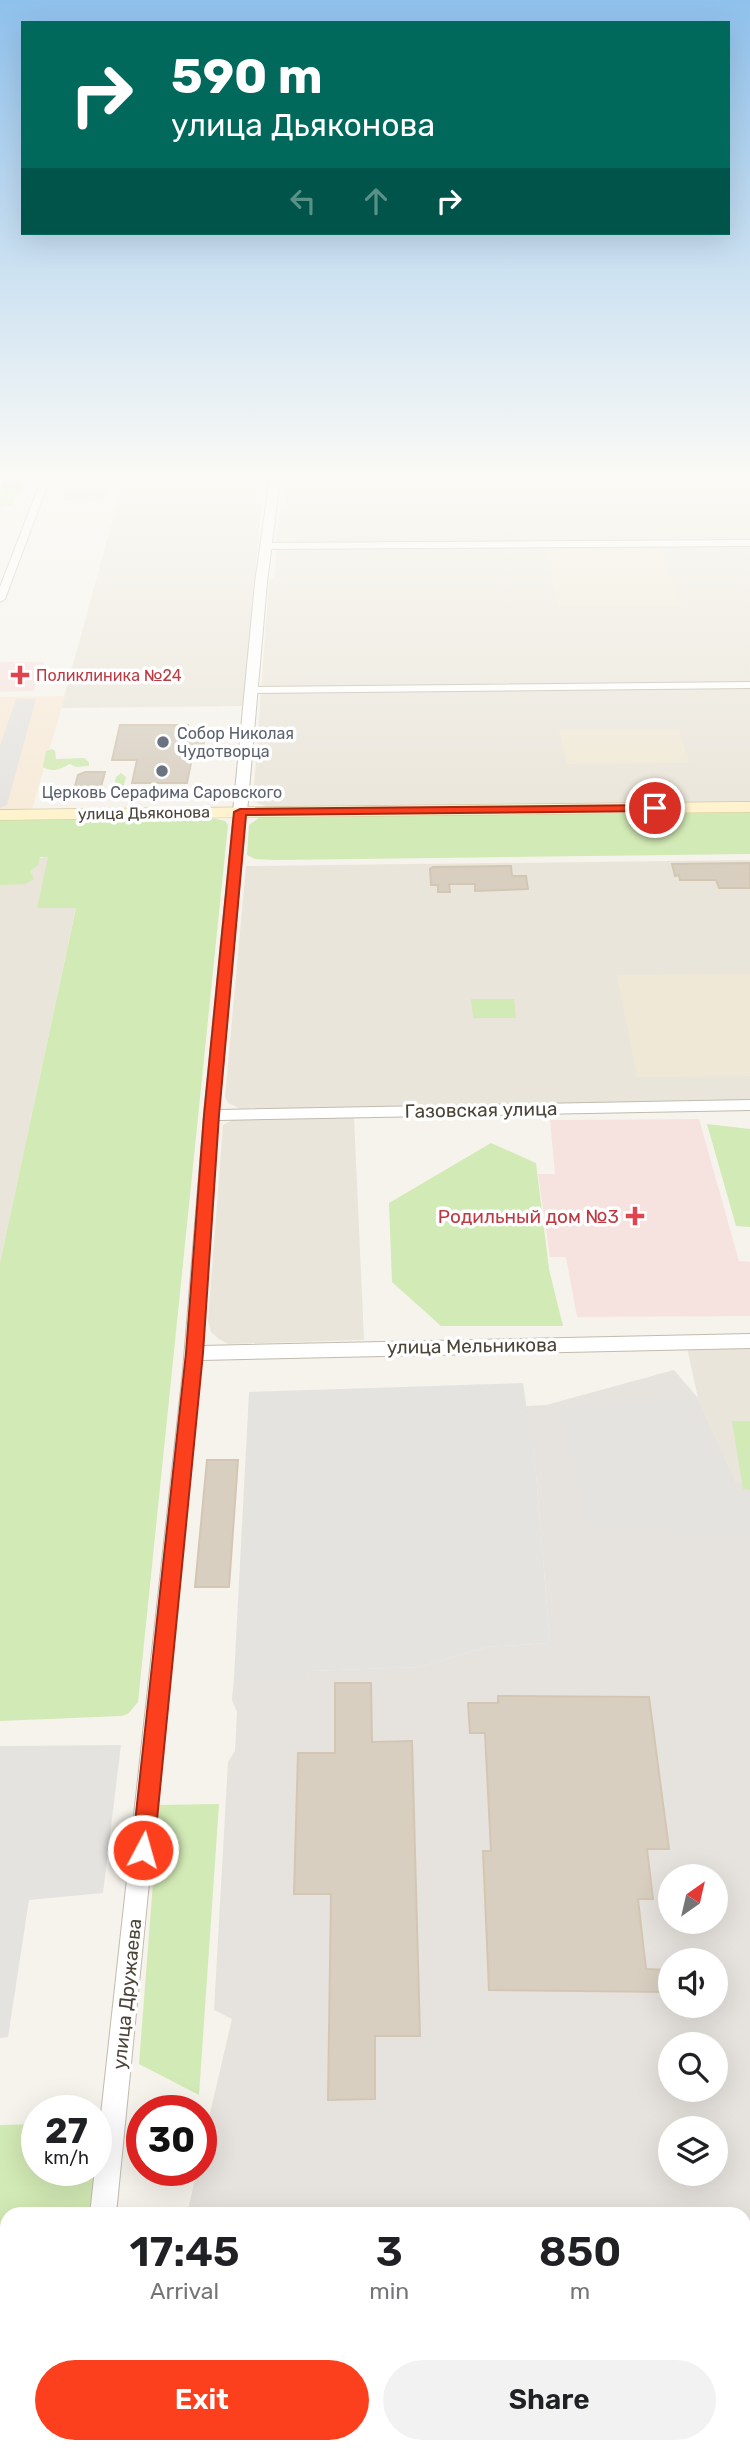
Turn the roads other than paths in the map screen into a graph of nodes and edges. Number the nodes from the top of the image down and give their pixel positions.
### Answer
1 (260, 592) edge
2 (750, 685) edge
3 (251, 690) junction
4 (750, 807) edge
5 (240, 812) junction
6 (0, 815) edge
7 (750, 1105) edge
8 (211, 1115) junction
9 (750, 1341) edge
10 (194, 1353) junction
11 (104, 2207) edge

1 - 3 street, улица Дружаева
2 - 3 street
3 - 5 street, улица Дружаева
4 - 5 main road, улица Дьяконова
5 - 6 main road, улица Дьяконова
5 - 8 street, улица Дружаева
7 - 8 street, Газовская улица
8 - 10 street, улица Дружаева
9 - 10 street, улица Мельникова
10 - 11 street, улица Дружаева

